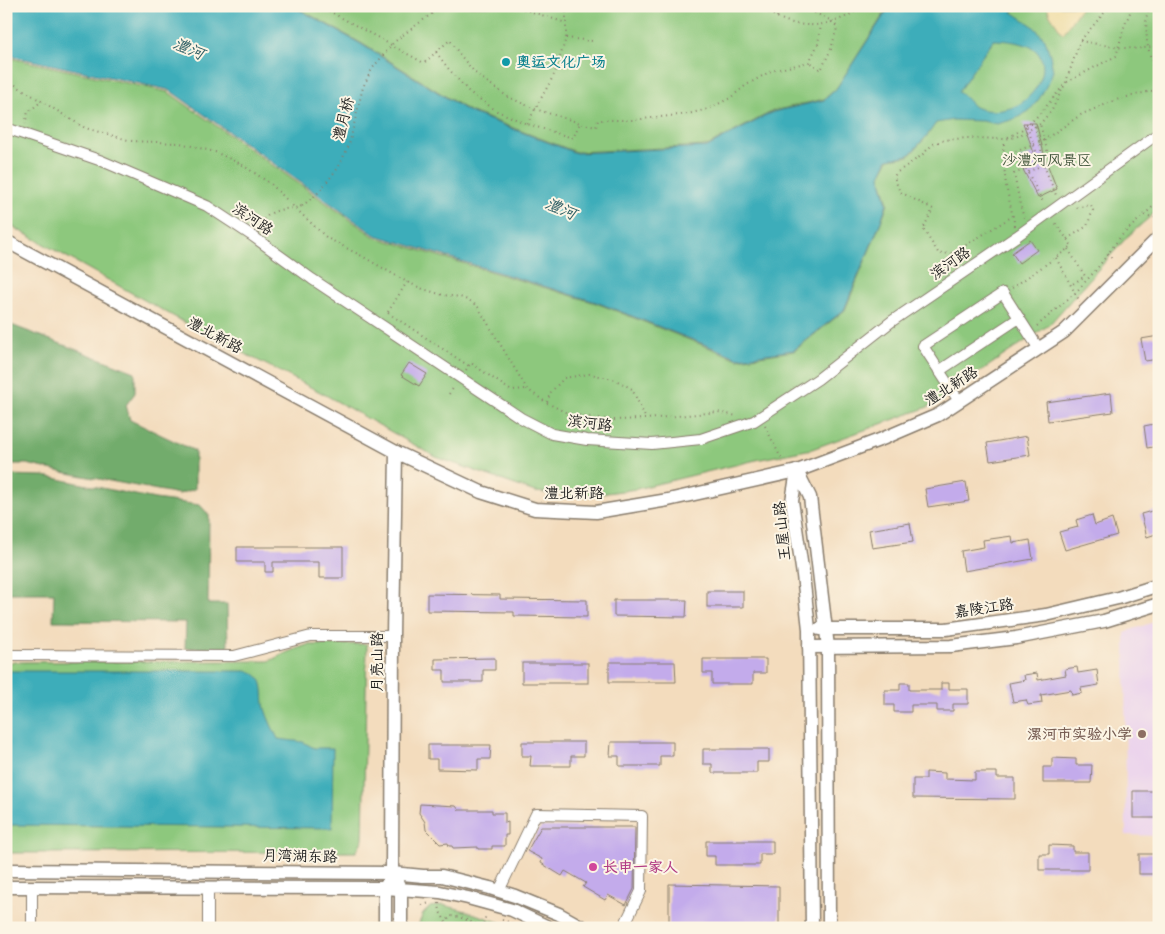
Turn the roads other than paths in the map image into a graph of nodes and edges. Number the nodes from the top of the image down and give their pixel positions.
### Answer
1 (6, 128) edge
2 (1159, 132) edge
3 (1159, 238) edge
4 (6, 241) edge
5 (1019, 318) junction
6 (1039, 349) junction
7 (939, 371) junction
8 (959, 401) junction
9 (396, 452) junction
10 (793, 472) junction
11 (1159, 584) edge
12 (1159, 604) edge
13 (809, 629) junction
14 (826, 629) junction
15 (393, 636) junction
16 (809, 647) junction
17 (828, 647) junction
18 (6, 655) edge
19 (6, 870) edge
20 (392, 873) junction
21 (6, 887) edge
22 (32, 887) junction
23 (208, 888) junction
24 (384, 888) junction
25 (401, 889) junction
26 (500, 891) junction
27 (32, 928) edge
28 (208, 928) edge
29 (385, 928) edge
30 (401, 928) edge
31 (550, 928) edge
32 (584, 928) edge
33 (623, 928) edge
34 (812, 928) edge
35 (829, 928) edge

1 - 2 street, 滨河路
3 - 6 street, 澧北新路
4 - 9 street, 澧北新路
5 - 6 street
5 - 7 street
5 - 7 street
6 - 8 street, 澧北新路
7 - 8 street
8 - 10 street, 澧北新路
9 - 10 street, 澧北新路
9 - 15 street, 月亮山路
10 - 13 street, 王屋山路
10 - 14 street, 王屋山路
11 - 14 street, 嘉陵江路
12 - 17 street
13 - 14 street, 嘉陵江路
13 - 16 street, 王屋山路
14 - 17 street, 王屋山路
15 - 18 street
15 - 20 street, 月亮山路
16 - 17 street
16 - 34 street, 王屋山路
17 - 35 street, 王屋山路
19 - 20 street, 月湾湖东路
20 - 24 street, 月亮山路
20 - 25 street, 月亮山路
20 - 26 street, 月湾湖东路
21 - 22 street, 月湾湖东路
22 - 23 street, 月湾湖东路
22 - 27 street
23 - 24 street, 月湾湖东路
23 - 28 street
24 - 25 street, 月湾湖东路
24 - 29 street, 月亮山路
25 - 30 street, 月亮山路
25 - 31 street, 月湾湖东路
26 - 32 street, 月湾湖东路
26 - 33 street

